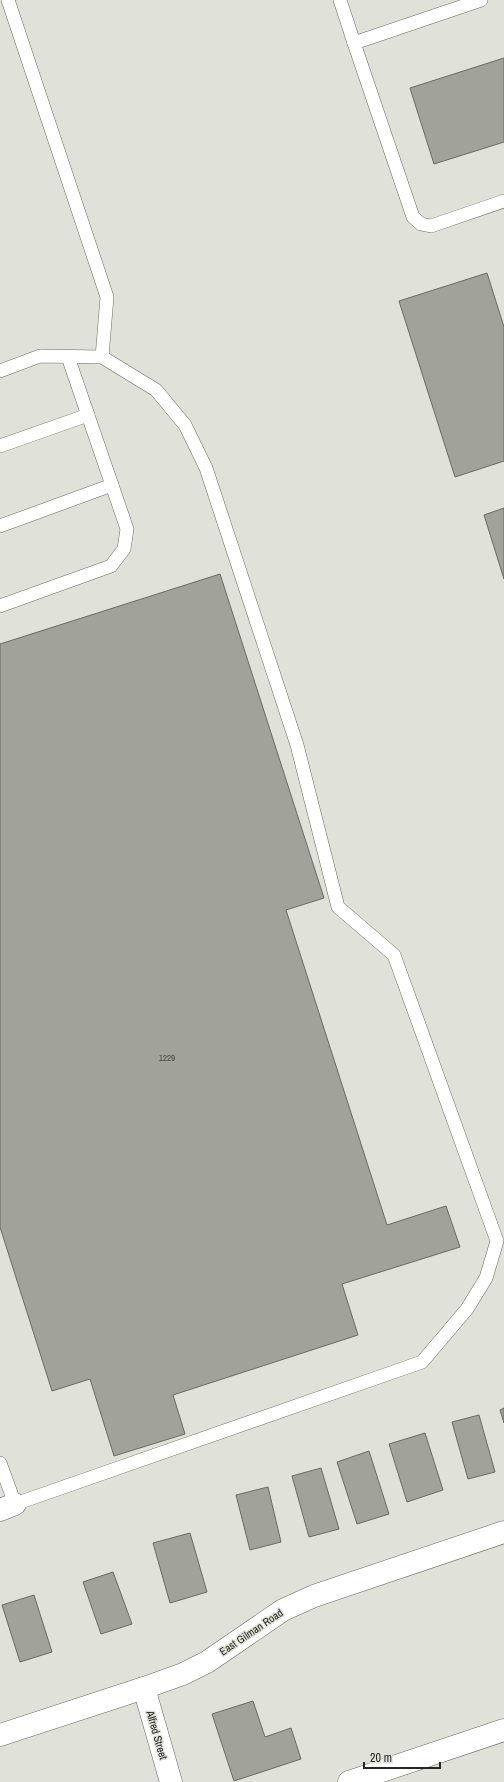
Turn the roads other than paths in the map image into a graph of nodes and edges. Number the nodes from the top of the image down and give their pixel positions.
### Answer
1 (8, 0) edge
2 (340, 0) edge
3 (481, 0) edge
4 (354, 43) junction
5 (504, 201) edge
6 (68, 356) junction
7 (102, 357) junction
8 (0, 371) edge
9 (88, 415) junction
10 (0, 446) edge
11 (112, 485) junction
12 (0, 526) edge
13 (0, 606) edge
14 (0, 1462) edge
15 (8, 1507) edge
16 (504, 1532) edge
17 (144, 1688) junction
18 (504, 1730) edge
19 (0, 1734) edge
20 (171, 1782) edge
21 (349, 1782) edge

1 - 7 lane
2 - 4 lane
3 - 4 lane
4 - 5 lane
6 - 7 lane
6 - 8 lane
6 - 9 lane
7 - 15 lane
9 - 10 lane
9 - 11 lane
11 - 12 lane
11 - 13 lane
14 - 15 lane
16 - 17 street, East Gilman Road
17 - 19 street, East Gilman Road
17 - 20 street, Alfred Street
18 - 21 street

